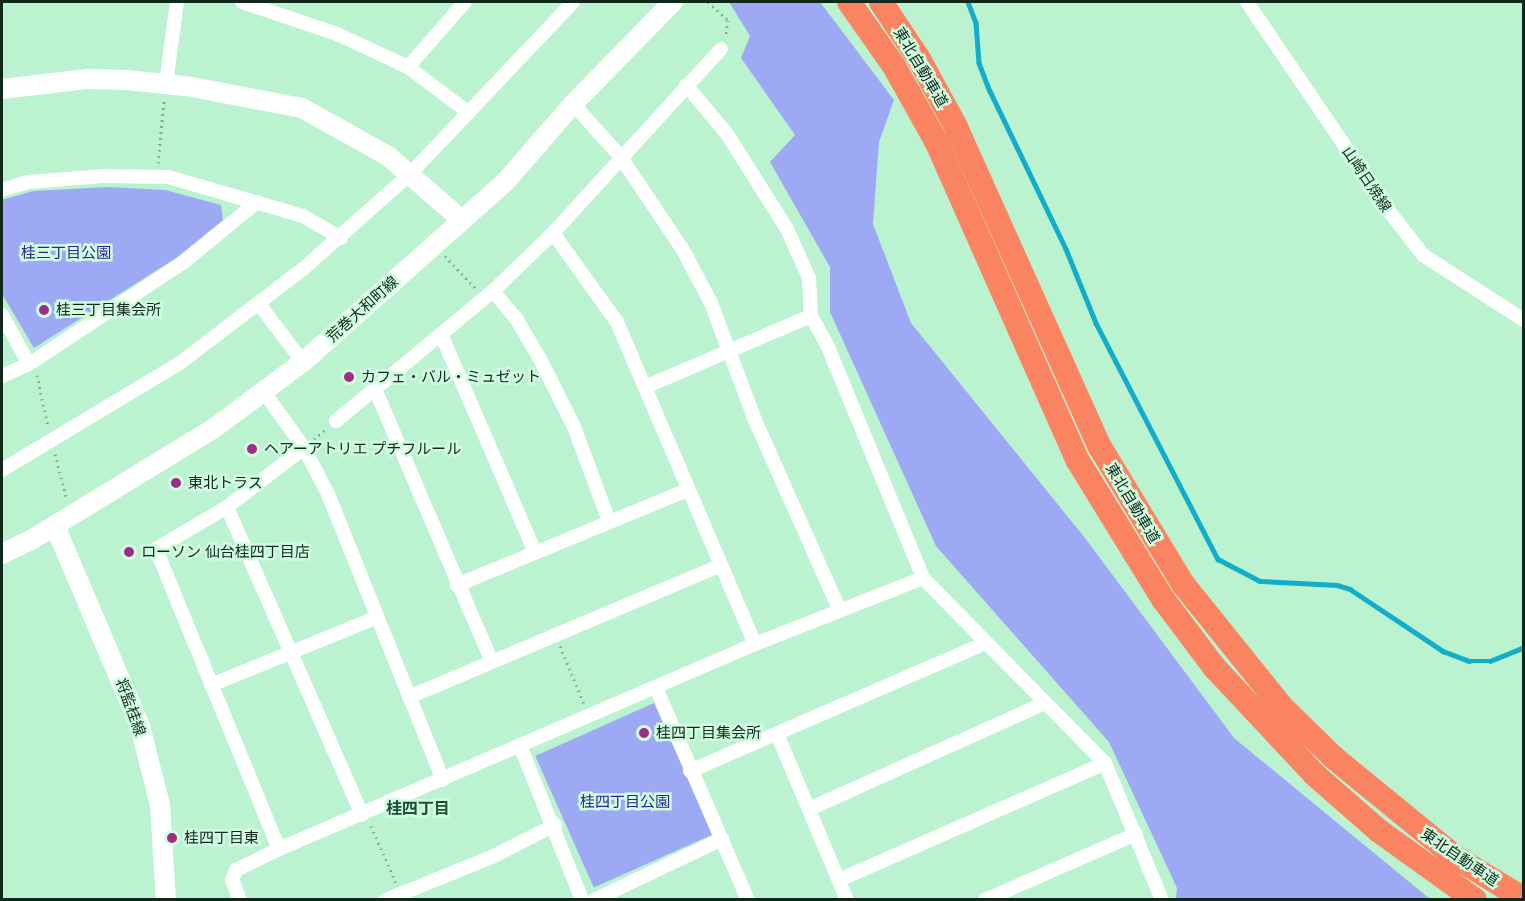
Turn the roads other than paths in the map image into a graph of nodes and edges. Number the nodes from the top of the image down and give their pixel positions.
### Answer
1 (177, 2) edge
2 (243, 2) edge
3 (573, 2) edge
4 (673, 2) edge
5 (849, 2) edge
6 (881, 2) edge
7 (1247, 2) edge
8 (457, 4) edge
9 (721, 48) dead end
10 (408, 67) junction
11 (166, 84) junction
12 (686, 86) junction
13 (2, 89) edge
14 (573, 104) junction
15 (469, 113) junction
16 (620, 156) junction
17 (409, 175) junction
18 (2, 190) edge
19 (257, 202) junction
20 (462, 220) junction
21 (553, 232) junction
22 (341, 238) junction
23 (489, 295) junction
24 (258, 303) junction
25 (2, 315) edge
26 (812, 316) junction
27 (1524, 320) edge
28 (441, 334) junction
29 (730, 350) junction
30 (303, 362) junction
31 (29, 364) junction
32 (2, 376) edge
33 (645, 387) junction
34 (375, 389) junction
35 (264, 392) junction
36 (336, 421) road end
37 (304, 448) junction
38 (2, 470) edge
39 (688, 490) junction
40 (227, 507) junction
41 (609, 521) junction
42 (55, 526) junction
43 (535, 552) junction
44 (2, 554) edge
45 (719, 566) junction
46 (923, 578) junction
47 (457, 585) junction
48 (840, 611) junction
49 (375, 618) junction
50 (755, 644) junction
51 (984, 644) junction
52 (289, 652) junction
53 (491, 659) junction
54 (211, 685) junction
55 (657, 690) junction
56 (409, 697) junction
57 (1045, 703) junction
58 (778, 735) junction
59 (521, 747) junction
60 (1105, 764) junction
61 (690, 771) junction
62 (443, 780) junction
63 (808, 809) junction
64 (362, 816) junction
65 (555, 825) junction
66 (1136, 834) junction
67 (722, 839) junction
68 (279, 849) junction
69 (839, 880) junction
70 (405, 896) edge
71 (1524, 899) edge
72 (166, 900) edge
73 (240, 900) edge
74 (386, 900) edge
75 (582, 900) edge
76 (594, 900) edge
77 (748, 900) edge
78 (847, 900) edge
79 (985, 900) edge
80 (1161, 900) edge
81 (1475, 900) edge

1 - 11 street
2 - 10 street
3 - 15 street
4 - 14 street, 荒巻大和町線
5 - 81 highway, 東北自動車道
6 - 71 highway, 東北自動車道
7 - 27 street, 山崎日焼線
8 - 10 street
9 - 12 street
10 - 15 street
11 - 13 street
11 - 17 street
12 - 16 street
12 - 26 street
14 - 16 street
14 - 20 street, 荒巻大和町線
15 - 17 street
16 - 21 street
16 - 29 street
17 - 20 street
17 - 22 street
18 - 19 street
19 - 22 street
19 - 31 street
20 - 30 street, 荒巻大和町線
21 - 23 street
21 - 33 street
22 - 24 street
23 - 28 street
23 - 41 street
24 - 30 street
24 - 38 street
25 - 31 street
26 - 29 street
26 - 46 street
28 - 34 street
28 - 43 street
29 - 33 street
29 - 48 street
30 - 35 street, 荒巻大和町線
31 - 32 street
33 - 39 street
34 - 36 street
34 - 47 street
35 - 37 street
35 - 42 street, 荒巻大和町線
37 - 40 street
37 - 49 street
39 - 41 street
39 - 45 street
40 - 52 street
40 - 54 street
41 - 43 street
42 - 44 street, 荒巻大和町線
42 - 72 street, 将監桂線
43 - 47 street
45 - 50 street
45 - 53 street
46 - 48 street
46 - 51 street
47 - 53 street
48 - 50 street
49 - 52 street
49 - 56 street
50 - 55 street
51 - 57 street
51 - 58 street
52 - 54 street
52 - 64 street
53 - 56 street
54 - 68 street
55 - 59 street
55 - 61 street
56 - 62 street
57 - 60 street
57 - 63 street
58 - 61 street
58 - 63 street
59 - 62 street
59 - 65 street
60 - 66 street
60 - 69 street
61 - 67 street
62 - 64 street
63 - 69 street
64 - 68 street
65 - 70 street
65 - 75 street
66 - 79 street
66 - 80 street
67 - 76 street
67 - 77 street
68 - 73 street
69 - 78 street
70 - 74 street

